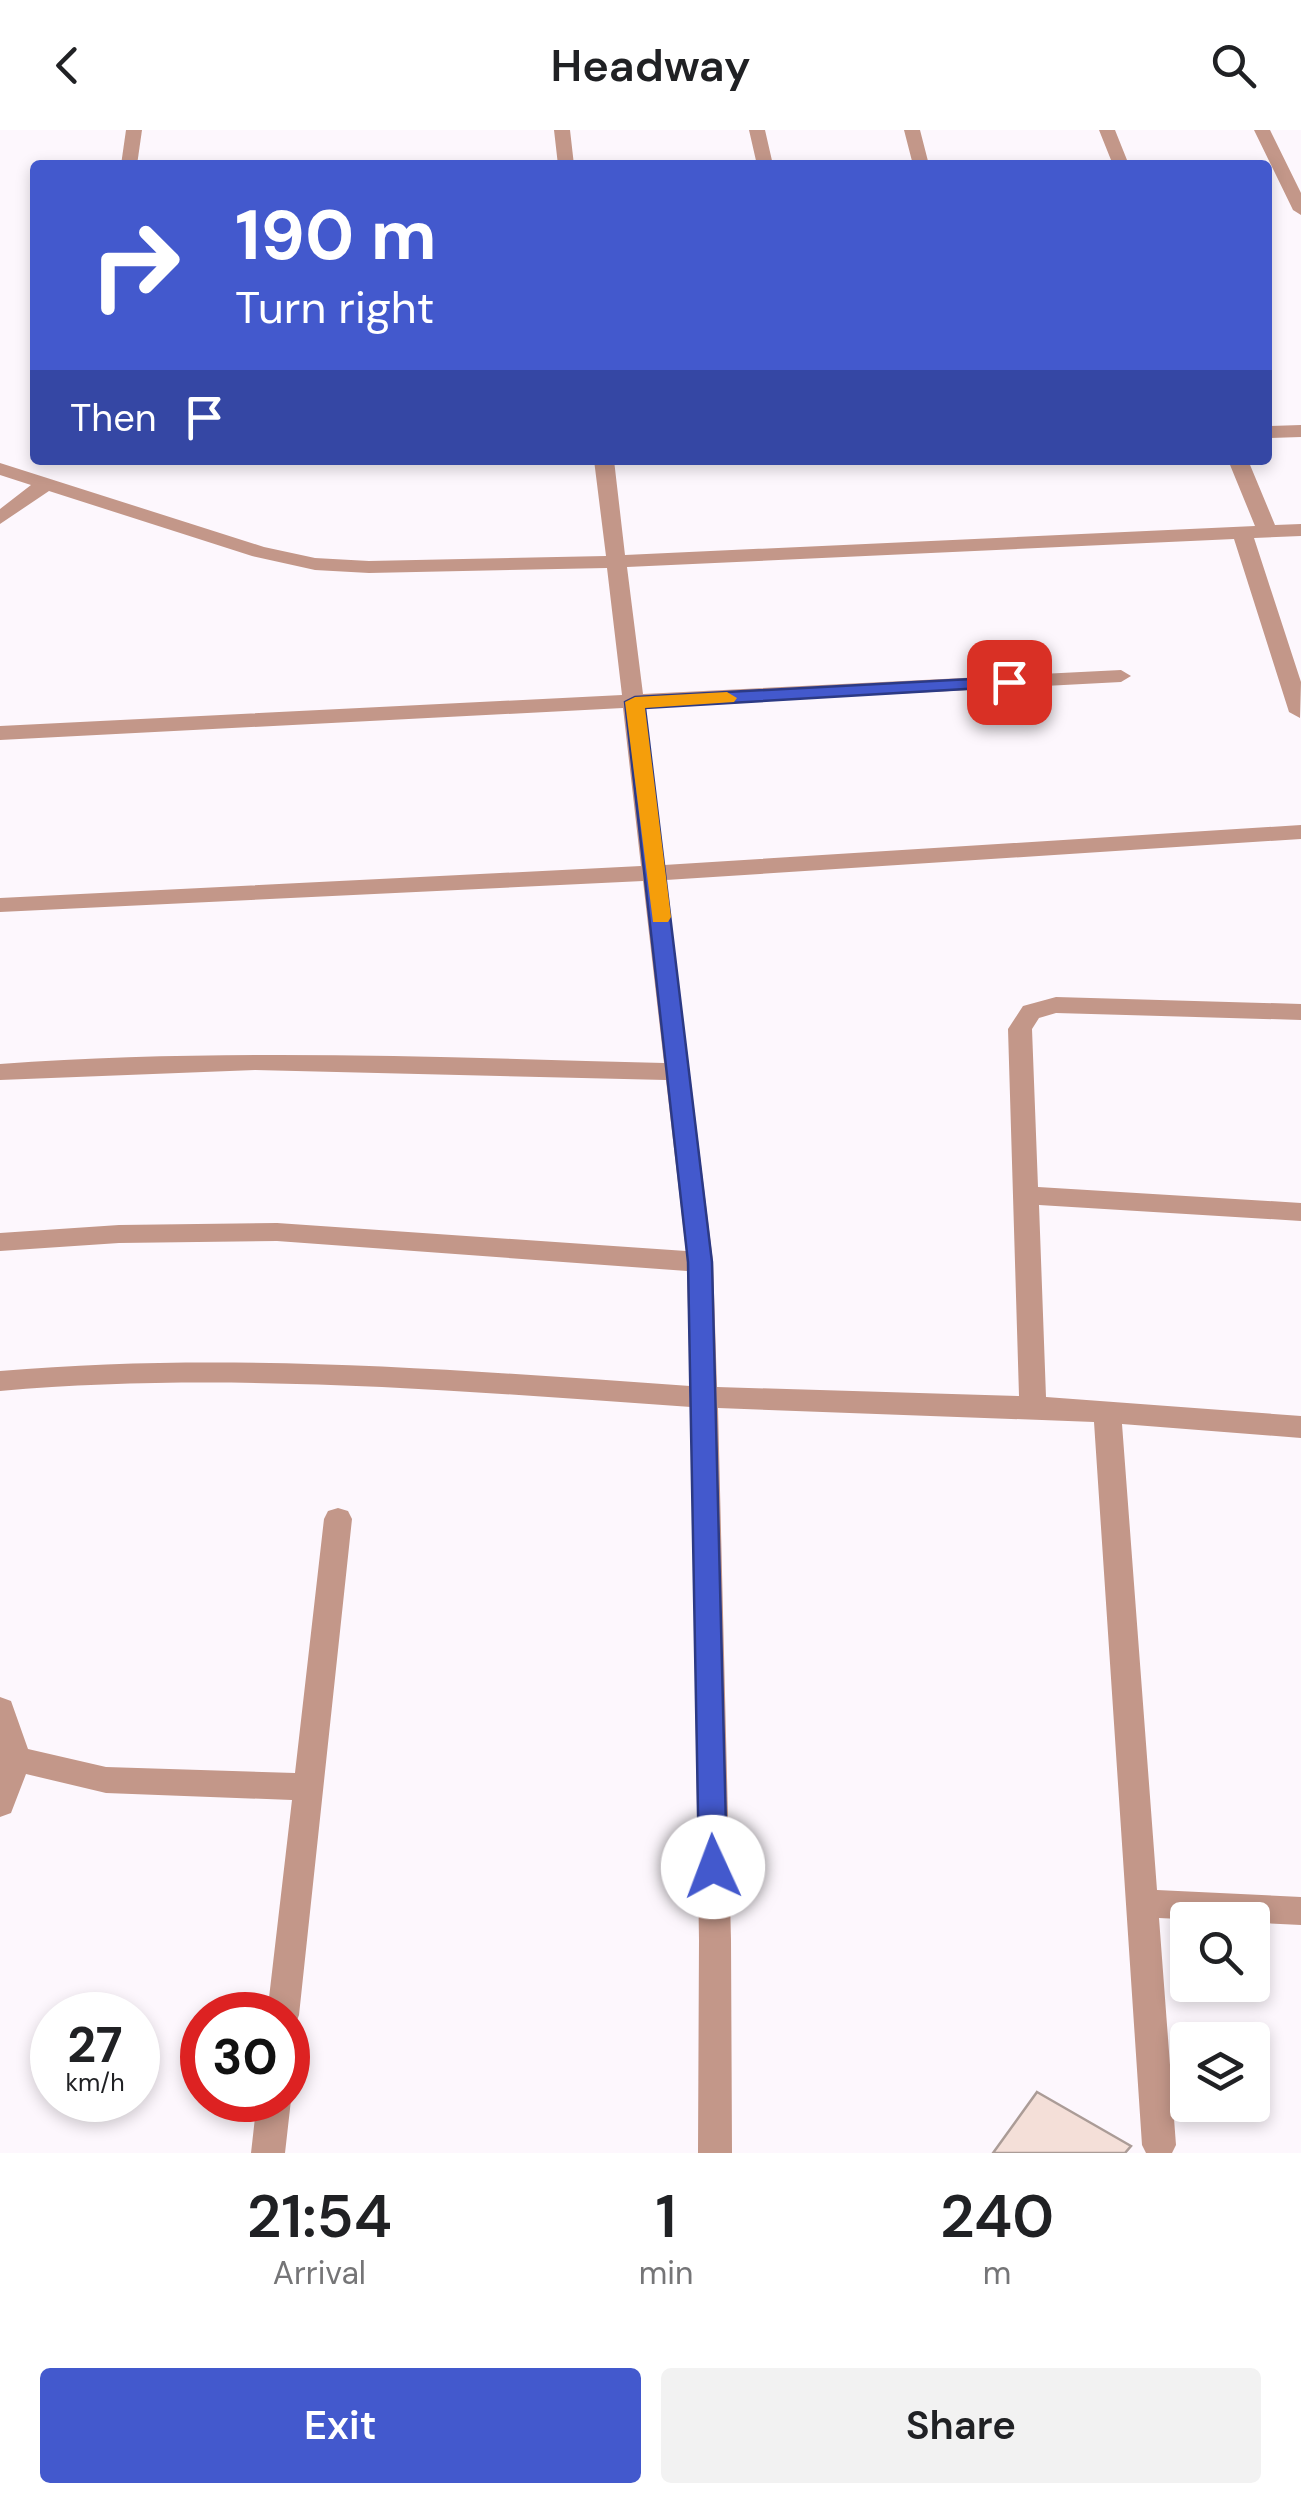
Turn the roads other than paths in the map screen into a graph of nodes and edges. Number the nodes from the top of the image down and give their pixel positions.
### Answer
1 (134, 130) edge
2 (562, 130) edge
3 (756, 130) edge
4 (912, 130) edge
5 (1107, 130) edge
6 (1262, 130) edge
7 (129, 160) edge
8 (565, 160) edge
9 (764, 160) edge
10 (920, 160) edge
11 (1118, 160) edge
12 (1301, 210) edge
13 (1301, 431) edge
14 (1272, 432) edge
15 (604, 465) edge
16 (1240, 465) edge
17 (0, 469) edge
18 (44, 484) junction
19 (0, 518) edge
20 (1301, 530) edge
21 (1268, 531) junction
22 (1242, 532) junction
23 (614, 562) junction
24 (1121, 676) dead end
25 (635, 702) junction
26 (1300, 712) edge
27 (0, 733) edge
28 (1301, 832) edge
29 (655, 873) junction
30 (0, 904) edge
31 (1301, 1012) edge
32 (0, 1072) edge
33 (679, 1072) junction
34 (1026, 1196) junction
35 (1301, 1212) edge
36 (0, 1242) edge
37 (700, 1262) junction
38 (0, 1382) edge
39 (704, 1397) junction
40 (1032, 1407) junction
41 (1107, 1413) junction
42 (1301, 1427) edge
43 (338, 1519) dead end
44 (0, 1710) edge
45 (16, 1758) junction
46 (307, 1787) junction
47 (0, 1804) edge
48 (1140, 1903) junction
49 (1301, 1910) edge
50 (285, 1992) edge
51 (272, 2122) edge
52 (1159, 2145) dead end
53 (268, 2153) edge
54 (715, 2153) edge

1 - 7 street
2 - 8 street
3 - 9 street
4 - 10 street
5 - 11 street
6 - 12 street
13 - 14 street
15 - 23 street
16 - 21 street
17 - 18 street
18 - 19 street
18 - 23 street
20 - 21 street
21 - 22 street
22 - 23 street
22 - 26 street
23 - 25 street
24 - 25 street
25 - 27 street
25 - 29 street
28 - 29 street
29 - 30 street
29 - 33 street
31 - 34 street
32 - 33 street
33 - 37 street
34 - 35 street
34 - 40 street
36 - 37 street
37 - 39 street
38 - 39 street
39 - 40 street
39 - 54 street
40 - 41 street
41 - 42 street
41 - 48 street
43 - 46 street
44 - 45 street
45 - 46 street
45 - 47 street
46 - 50 street
48 - 49 street
48 - 52 street
51 - 53 street

